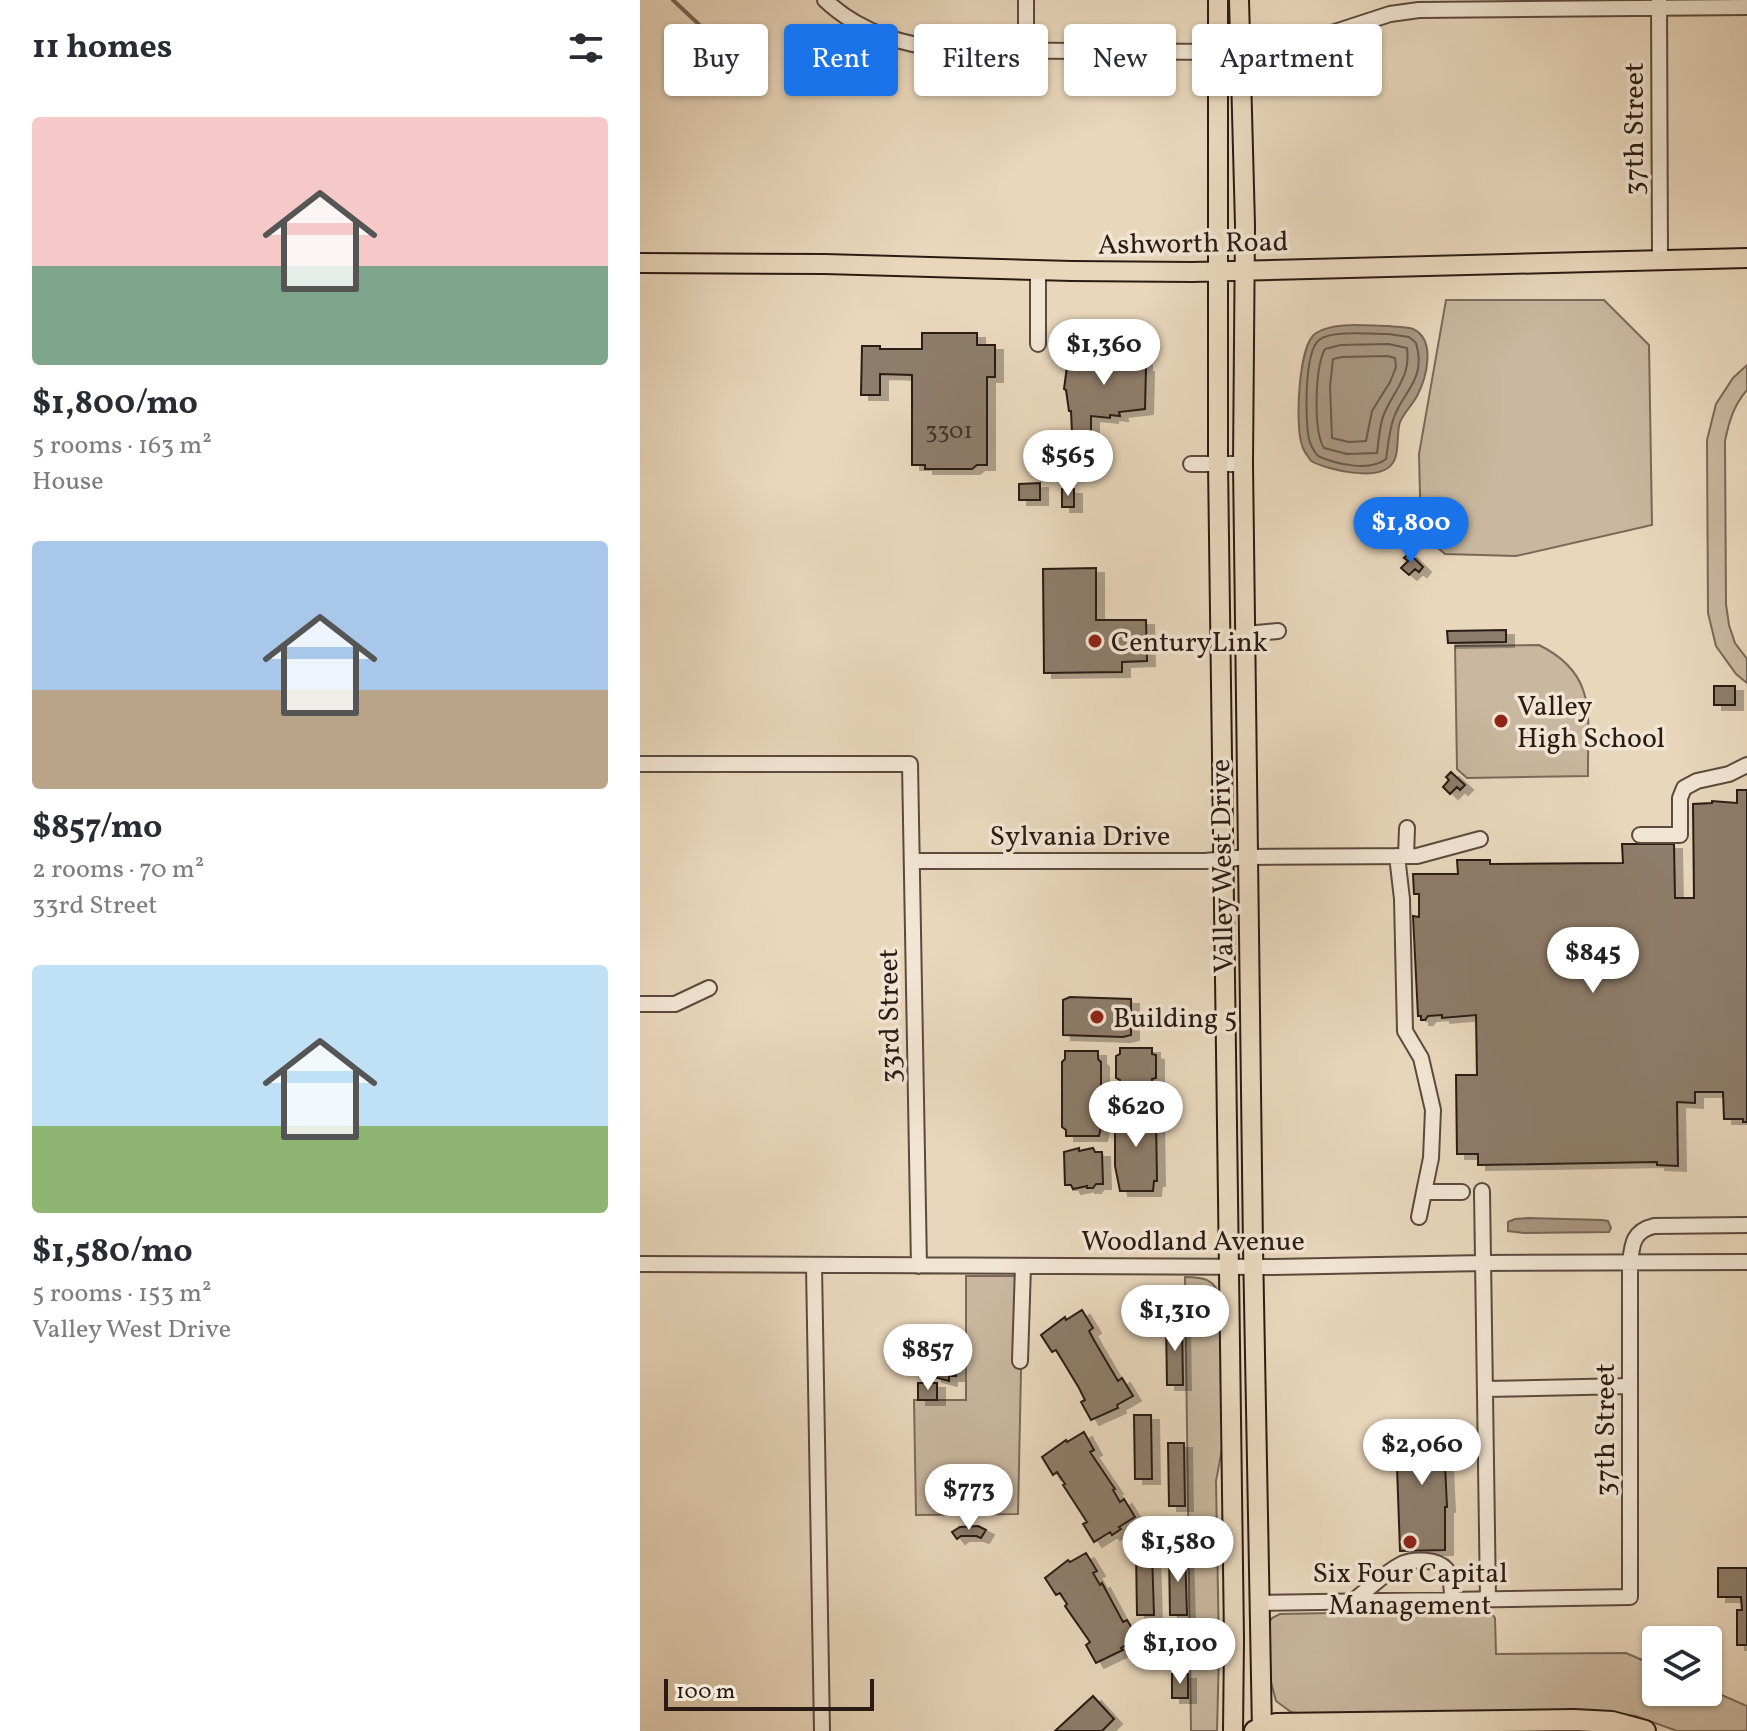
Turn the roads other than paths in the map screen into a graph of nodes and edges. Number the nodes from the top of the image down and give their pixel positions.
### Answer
1 (825, 0) edge
2 (1026, 0) edge
3 (1218, 0) edge
4 (1239, 0) edge
5 (1659, 4) edge
6 (1447, 5) edge
7 (1746, 7) edge
8 (1026, 24) edge
9 (1218, 24) edge
10 (1239, 24) edge
11 (1359, 24) edge
12 (914, 46) edge
13 (1048, 50) edge
14 (1192, 52) edge
15 (1218, 96) edge
16 (1240, 96) edge
17 (1660, 258) junction
18 (1747, 258) edge
19 (640, 263) edge
20 (1038, 270) junction
21 (1220, 271) junction
22 (1245, 271) junction
23 (1038, 344) dead end
24 (1191, 464) dead end
25 (1218, 464) junction
26 (1243, 464) junction
27 (1278, 631) dead end
28 (1246, 634) junction
29 (640, 764) edge
30 (1747, 765) edge
31 (1407, 828) dead end
32 (1640, 835) dead end
33 (1480, 839) dead end
34 (1401, 856) junction
35 (1248, 857) junction
36 (912, 861) junction
37 (1222, 861) junction
38 (709, 988) dead end
39 (640, 1004) edge
40 (1482, 1191) dead end
41 (1424, 1192) junction
42 (1462, 1192) dead end
43 (1419, 1217) dead end
44 (1747, 1225) edge
45 (1747, 1262) edge
46 (1484, 1263) junction
47 (1630, 1263) junction
48 (640, 1264) edge
49 (814, 1266) junction
50 (919, 1266) junction
51 (1023, 1266) junction
52 (1228, 1266) junction
53 (1253, 1267) junction
54 (1020, 1361) dead end
55 (1630, 1386) junction
56 (1485, 1389) junction
57 (1488, 1599) junction
58 (1452, 1600) junction
59 (1353, 1601) junction
60 (1259, 1603) junction
61 (1260, 1730) edge
62 (822, 1731) edge
63 (1233, 1731) edge
64 (1645, 1731) edge

1 - 12 street
2 - 8 street
3 - 9 main road, Valley West Drive
4 - 10 main road, Valley West Drive
5 - 6 street
5 - 7 street
5 - 17 street, 37th Street
6 - 11 street
13 - 14 street
15 - 21 main road, Valley West Drive
16 - 22 main road, Valley West Drive
17 - 18 main road, Ashworth Road
17 - 22 main road, Ashworth Road
19 - 20 main road, Ashworth Road
20 - 21 main road, Ashworth Road
20 - 23 street
21 - 22 main road, Ashworth Road
21 - 25 main road, Valley West Drive
22 - 26 main road, Valley West Drive
24 - 25 street
25 - 26 street
25 - 37 main road, Valley West Drive
26 - 28 main road, Valley West Drive
27 - 28 street
28 - 35 main road, Valley West Drive
29 - 36 street, 33rd Street
30 - 32 street
31 - 34 street
33 - 34 street, Sylvania Drive
34 - 35 street, Sylvania Drive
34 - 41 street
35 - 37 street, Sylvania Drive
35 - 53 main road, Valley West Drive
36 - 37 street, Sylvania Drive
36 - 50 street, 33rd Street
37 - 52 main road, Valley West Drive
38 - 39 street
40 - 46 street
41 - 42 street
41 - 43 street
44 - 47 street
45 - 47 street, Woodland Avenue
46 - 47 street, Woodland Avenue
46 - 53 street, Woodland Avenue
46 - 56 street
47 - 55 street, 37th Street
48 - 49 street, Woodland Avenue
49 - 50 street, Woodland Avenue
49 - 62 street
50 - 51 street, Woodland Avenue
51 - 52 street, Woodland Avenue
51 - 54 street
52 - 53 street, Woodland Avenue
52 - 63 main road, Valley West Drive
53 - 60 main road, Valley West Drive
55 - 56 street
55 - 57 street, 37th Street
56 - 57 street
57 - 58 street
58 - 59 street
58 - 59 street
59 - 60 street
60 - 61 main road, Valley West Drive
61 - 64 highway

